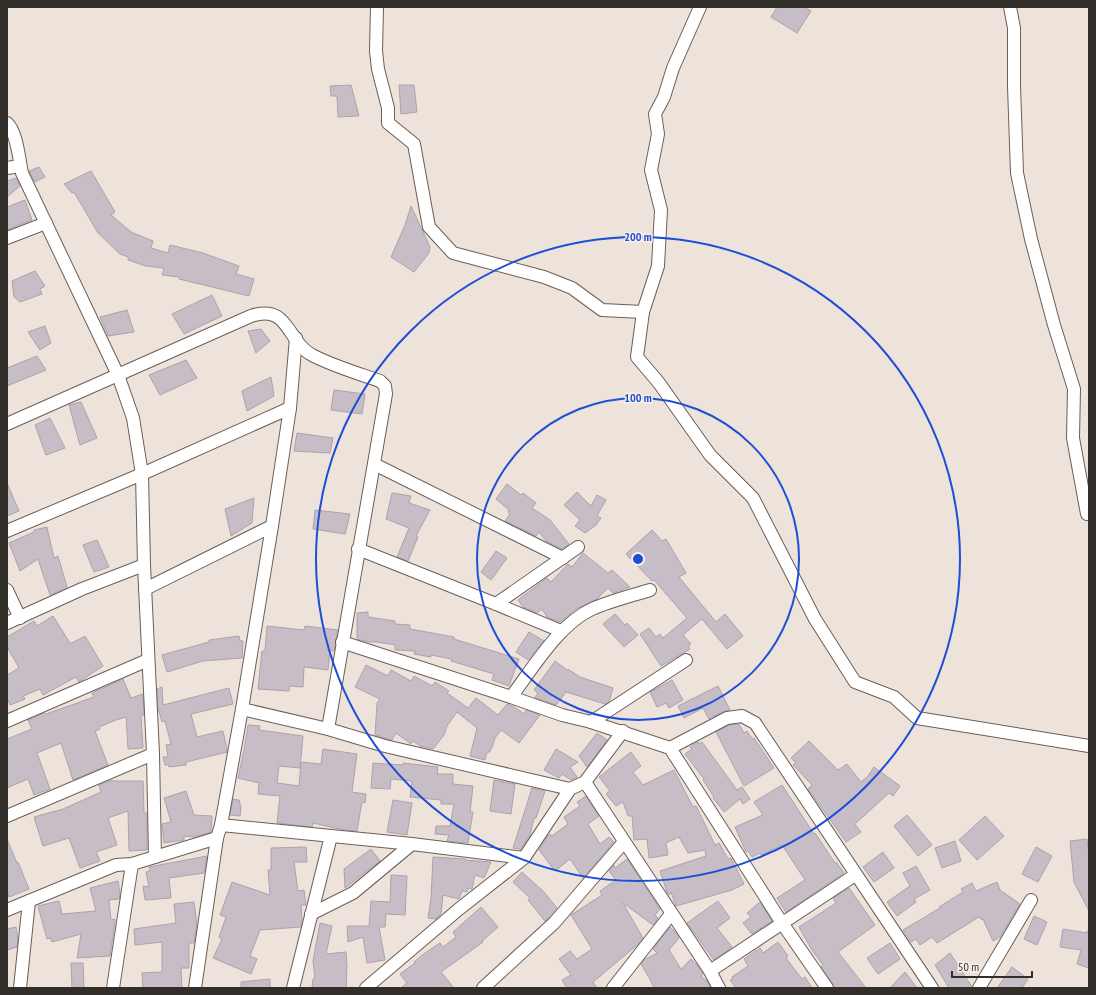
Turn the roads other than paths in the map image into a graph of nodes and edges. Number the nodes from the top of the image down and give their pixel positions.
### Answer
1 (377, 7) edge
2 (700, 7) edge
3 (1010, 7) edge
4 (7, 123) edge
5 (20, 166) junction
6 (7, 168) edge
7 (46, 223) junction
8 (7, 238) edge
9 (643, 312) junction
10 (296, 338) junction
11 (118, 374) junction
12 (290, 408) junction
13 (7, 424) edge
14 (374, 464) junction
15 (142, 474) junction
16 (1087, 514) dead end
17 (272, 526) junction
18 (7, 531) edge
19 (578, 547) dead end
20 (358, 549) junction
21 (563, 558) junction
22 (144, 565) junction
23 (145, 589) junction
24 (7, 590) edge
25 (650, 590) dead end
26 (496, 604) junction
27 (20, 618) junction
28 (7, 623) edge
29 (561, 631) junction
30 (342, 642) junction
31 (148, 660) junction
32 (686, 660) dead end
33 (511, 697) junction
34 (242, 709) junction
35 (7, 721) edge
36 (591, 722) junction
37 (328, 729) junction
38 (623, 731) junction
39 (1089, 746) edge
40 (670, 748) junction
41 (153, 754) junction
42 (585, 782) junction
43 (570, 789) junction
44 (8, 813) edge
45 (221, 826) junction
46 (331, 836) junction
47 (217, 838) junction
48 (624, 842) junction
49 (412, 844) junction
50 (155, 857) junction
51 (524, 858) junction
52 (132, 864) junction
53 (855, 875) junction
54 (1031, 900) dead end
55 (29, 901) junction
56 (7, 910) edge
57 (311, 914) junction
58 (671, 914) junction
59 (782, 923) junction
60 (710, 971) junction
61 (20, 988) edge
62 (113, 988) edge
63 (195, 988) edge
64 (293, 988) edge
65 (366, 988) edge
66 (483, 988) edge
67 (613, 988) edge
68 (719, 988) edge
69 (827, 988) edge
70 (932, 988) edge
71 (979, 988) edge

1 - 9 street
2 - 9 street
3 - 16 street
4 - 5 street
5 - 6 street
5 - 7 street
7 - 8 street
7 - 11 street
9 - 39 street
10 - 11 street
10 - 12 street
10 - 14 street
11 - 13 street
11 - 15 street
12 - 15 street
12 - 17 street
14 - 20 street
14 - 21 street
15 - 18 street
15 - 22 street
17 - 23 street
17 - 34 street
19 - 21 street
20 - 26 street
20 - 30 street
21 - 26 street
22 - 23 street
22 - 27 street
23 - 31 street
24 - 27 street
25 - 29 street
26 - 29 street
27 - 28 street
29 - 33 street
30 - 33 street
30 - 37 street
31 - 35 street
31 - 41 street
32 - 36 street
33 - 36 street
34 - 37 street
34 - 45 street
36 - 38 street
37 - 43 street
38 - 40 street
38 - 42 street
40 - 53 street
40 - 59 street
41 - 44 street
41 - 50 street
42 - 43 street
42 - 48 street
43 - 51 street
45 - 46 street
45 - 47 street
46 - 49 street
46 - 57 street
47 - 50 street
47 - 63 street
48 - 58 street
48 - 66 street
49 - 51 street
49 - 57 street
50 - 52 street
51 - 65 street
52 - 55 street
52 - 62 street
53 - 59 street
53 - 70 street
54 - 71 street
55 - 56 street
55 - 61 street
57 - 64 street
58 - 60 street
58 - 67 street
59 - 60 street
59 - 69 street
60 - 68 street

